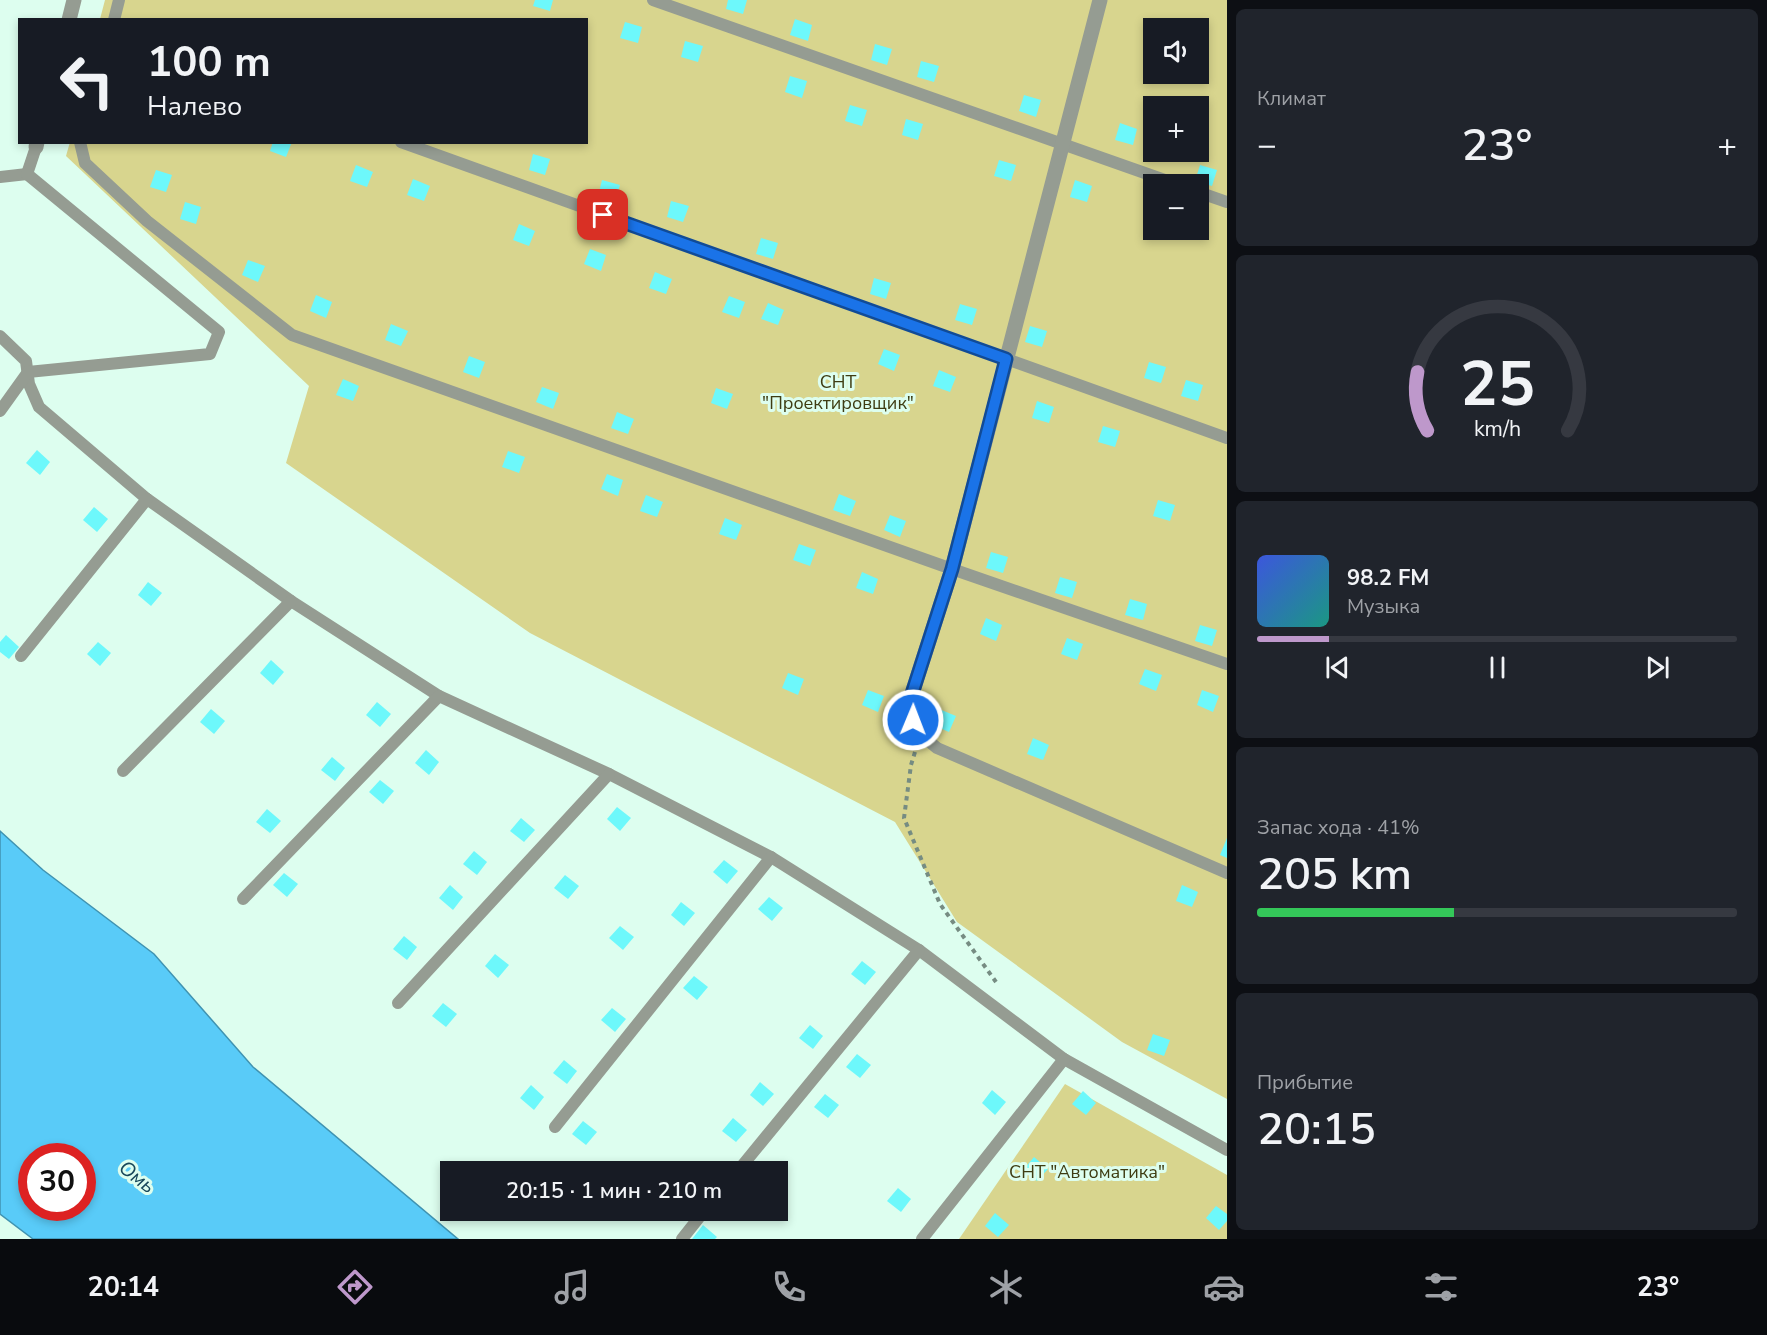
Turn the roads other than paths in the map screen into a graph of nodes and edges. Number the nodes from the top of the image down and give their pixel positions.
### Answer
1 (74, 0) edge
2 (118, 0) edge
3 (653, 0) edge
4 (1100, 0) edge
5 (70, 18) edge
6 (114, 18) edge
7 (80, 144) edge
8 (407, 144) edge
9 (37, 145) edge
10 (1063, 145) junction
11 (27, 174) junction
12 (1147, 174) edge
13 (0, 177) edge
14 (1209, 196) edge
15 (1227, 202) edge
16 (0, 336) edge
17 (1006, 359) junction
18 (28, 372) junction
19 (0, 411) edge
20 (1227, 438) edge
21 (147, 499) junction
22 (952, 569) junction
23 (291, 601) junction
24 (21, 656) dead end
25 (1227, 664) edge
26 (439, 696) junction
27 (921, 734) joint
28 (123, 771) dead end
29 (609, 774) junction
30 (771, 857) junction
31 (1227, 873) edge
32 (243, 899) dead end
33 (919, 950) junction
34 (398, 1003) dead end
35 (1064, 1059) junction
36 (555, 1127) dead end
37 (1227, 1150) edge
38 (746, 1161) edge
39 (696, 1221) edge
40 (682, 1239) edge
41 (922, 1239) edge

1 - 5 street
2 - 6 lane
3 - 10 lane
4 - 10 street
7 - 22 lane
8 - 17 lane
9 - 11 lane
10 - 12 lane
10 - 17 street
11 - 13 lane
11 - 18 lane
14 - 15 lane
16 - 18 lane
17 - 20 lane
17 - 22 street
18 - 19 lane
18 - 21 lane
21 - 23 lane
21 - 24 lane
22 - 25 lane
22 - 27 street
23 - 26 lane
23 - 28 lane
26 - 29 lane
26 - 32 lane
27 - 31 lane
29 - 30 lane
29 - 34 lane
30 - 33 lane
30 - 36 lane
33 - 35 lane
33 - 38 lane
35 - 37 lane
35 - 41 lane
39 - 40 lane

